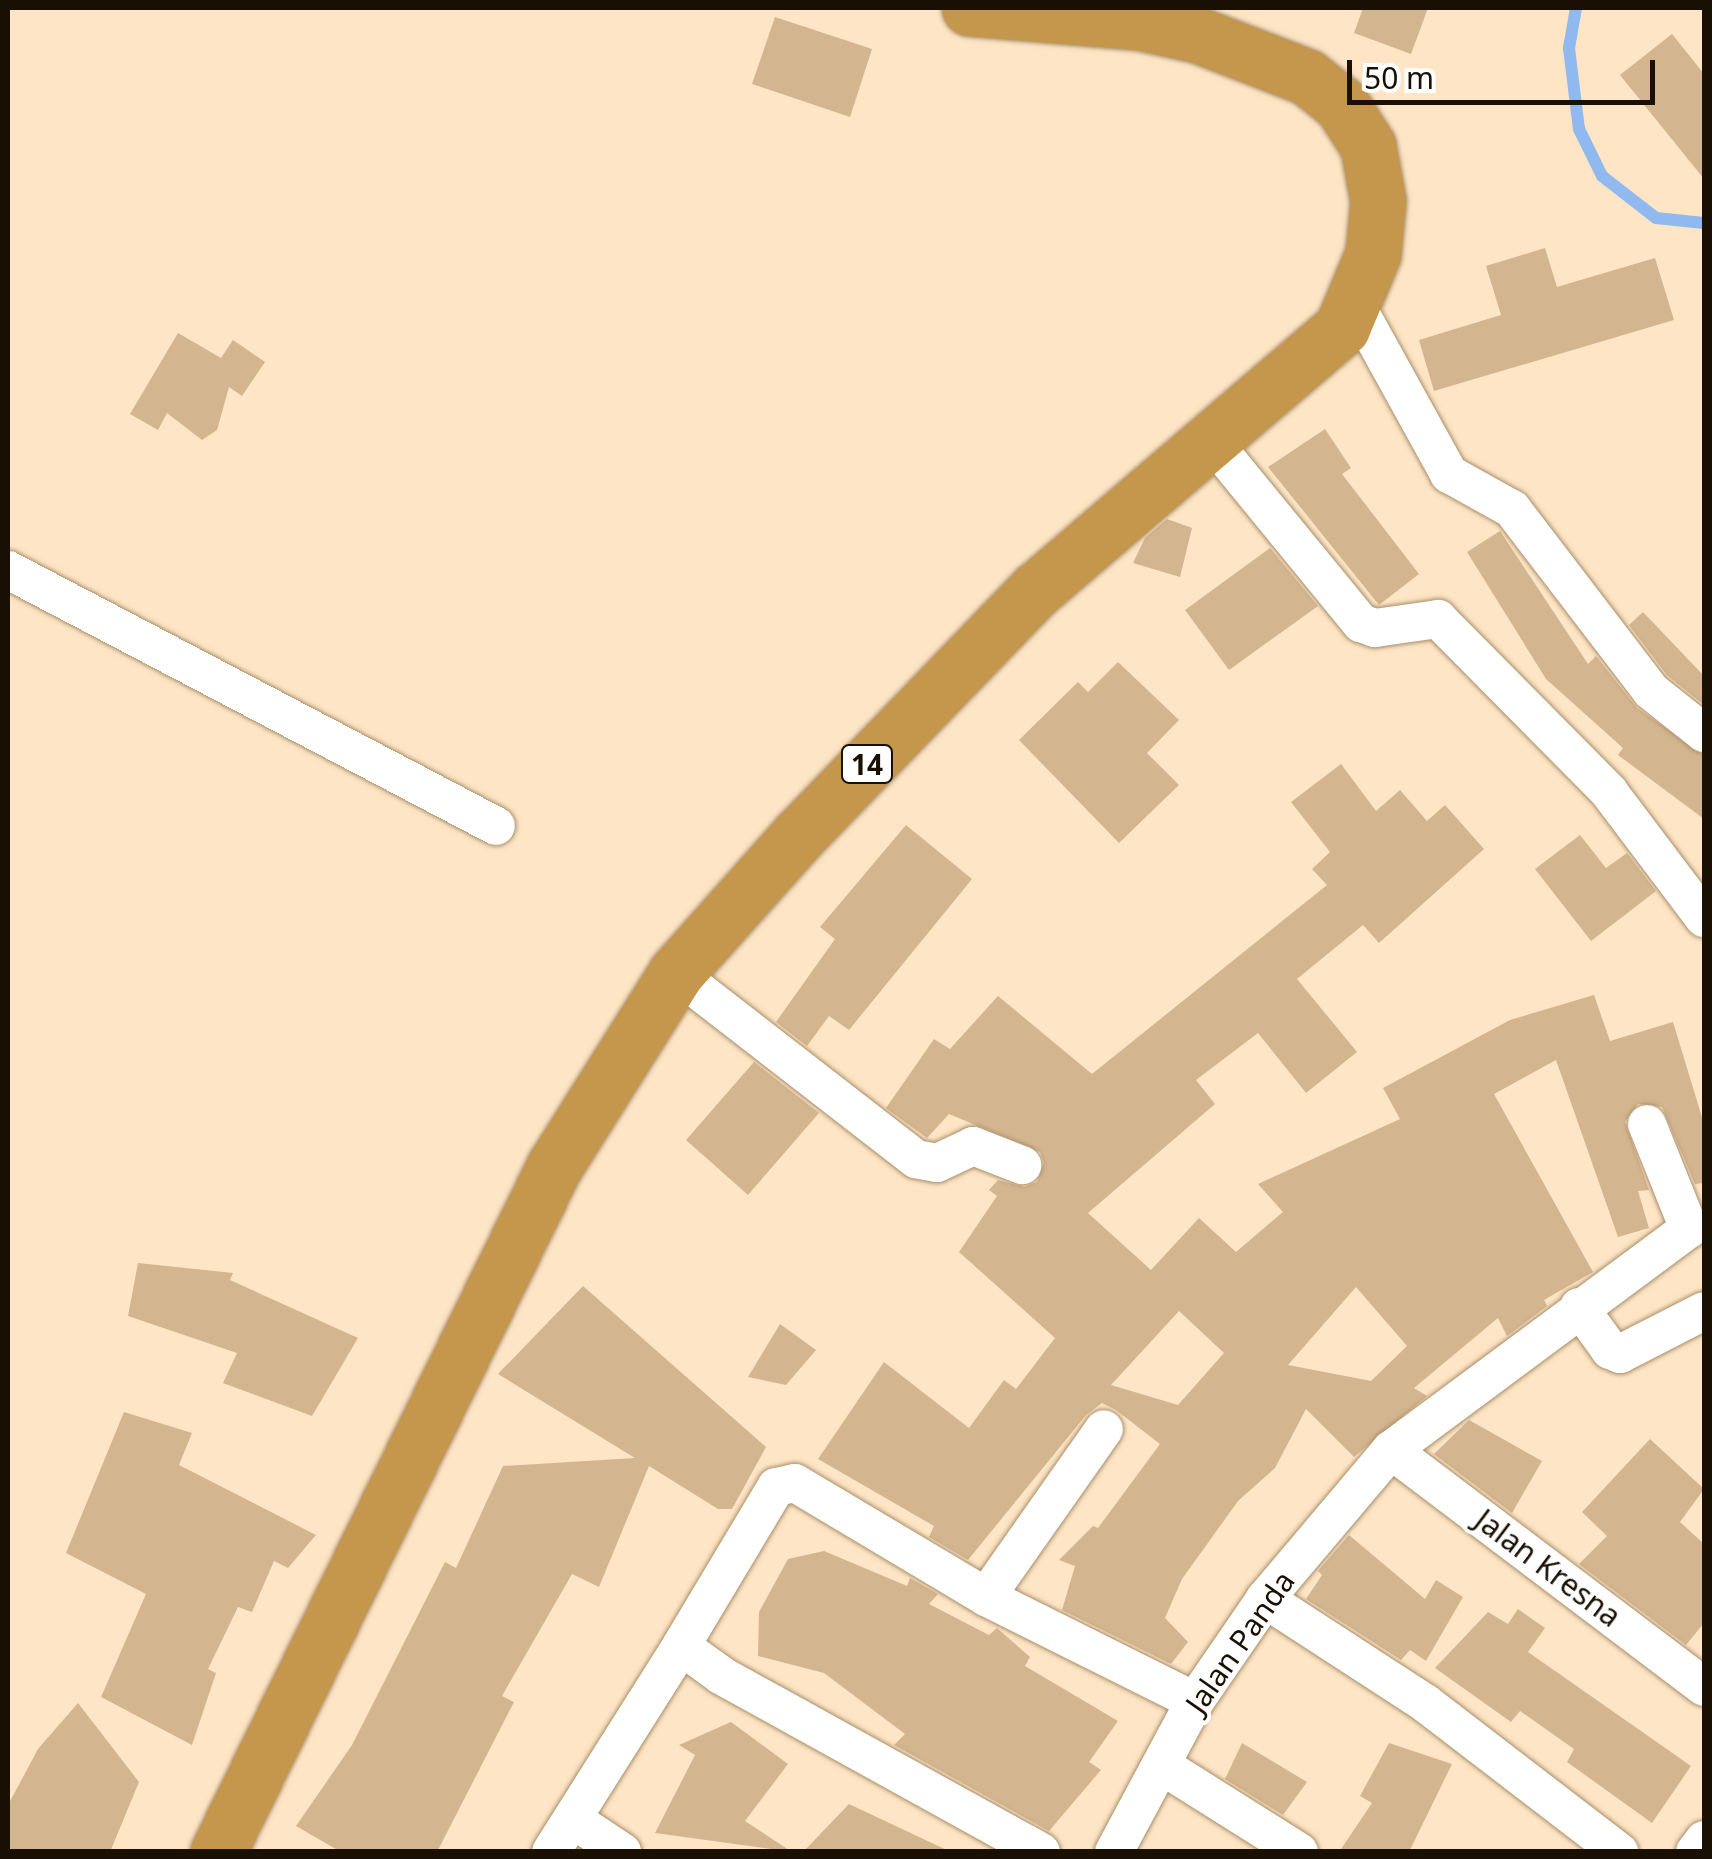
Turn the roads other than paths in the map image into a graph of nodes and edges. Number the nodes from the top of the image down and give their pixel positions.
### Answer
1 (970, 8) edge
2 (1354, 300) junction
3 (1211, 440) junction
4 (8, 570) edge
5 (1704, 734) edge
6 (496, 826) dead end
7 (1704, 918) edge
8 (676, 973) junction
9 (1647, 1124) dead end
10 (1022, 1166) dead end
11 (1579, 1308) junction
12 (1704, 1311) edge
13 (1104, 1429) dead end
14 (1391, 1450) junction
15 (986, 1596) junction
16 (1265, 1599) junction
17 (681, 1646) junction
18 (1698, 1669) edge
19 (1195, 1701) junction
20 (1160, 1766) junction
21 (574, 1820) junction
22 (1704, 1840) edge
23 (218, 1852) edge
24 (552, 1852) edge
25 (622, 1852) edge
26 (1041, 1852) edge
27 (1114, 1852) edge
28 (1299, 1852) edge
29 (1619, 1852) edge
30 (1695, 1852) edge

1 - 2 highway, 14
2 - 3 highway, 14
2 - 5 street
3 - 7 street
3 - 8 highway, 14
4 - 6 street
8 - 10 street
8 - 23 highway, 14
9 - 11 street, Jalan Panda
11 - 12 street
11 - 14 street, Jalan Panda
13 - 15 street
14 - 16 street, Jalan Panda
14 - 18 street, Jalan Kresna
15 - 17 street
15 - 19 street
16 - 19 street, Jalan Panda
16 - 29 street
17 - 21 street
17 - 26 street
19 - 20 street, Jalan Panda
20 - 27 street, Jalan Panda
20 - 28 street
21 - 24 street
21 - 25 street
22 - 30 street

